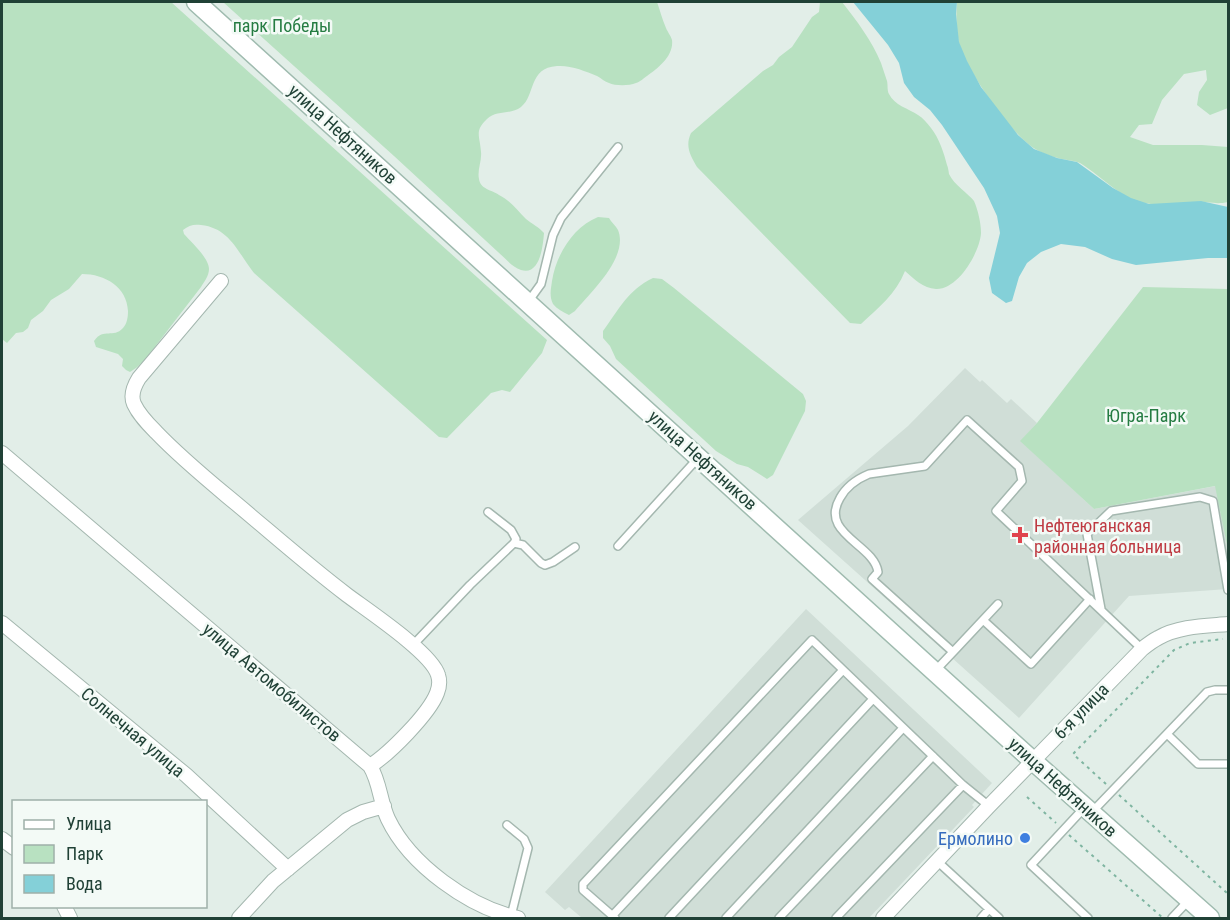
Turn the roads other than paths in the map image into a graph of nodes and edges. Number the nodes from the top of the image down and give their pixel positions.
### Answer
1 (196, 2) edge
2 (618, 147) dead end
3 (221, 281) dead end
4 (528, 302) junction
5 (2, 453) edge
6 (699, 457) junction
7 (488, 512) dead end
8 (514, 543) junction
9 (618, 546) dead end
10 (575, 547) dead end
11 (1228, 590) edge
12 (1090, 599) junction
13 (998, 604) dead end
14 (1101, 609) junction
15 (983, 620) junction
16 (2, 623) edge
17 (1228, 624) edge
18 (413, 645) junction
19 (1142, 649) junction
20 (953, 652) junction
21 (843, 670) junction
22 (935, 671) junction
23 (1228, 690) edge
24 (873, 699) junction
25 (903, 728) junction
26 (1167, 734) junction
27 (933, 756) junction
28 (1033, 761) junction
29 (1228, 764) edge
30 (370, 766) junction
31 (963, 785) junction
32 (384, 806) junction
33 (989, 806) junction
34 (1088, 810) junction
35 (507, 825) dead end
36 (937, 861) junction
37 (288, 869) junction
38 (1189, 900) junction
39 (989, 909) junction
40 (613, 917) edge
41 (239, 918) edge
42 (513, 918) edge
43 (669, 918) edge
44 (726, 918) edge
45 (779, 918) edge
46 (836, 918) edge
47 (883, 918) edge
48 (981, 918) edge
49 (999, 918) edge
50 (1088, 918) edge
51 (1172, 918) edge
52 (1210, 918) edge

1 - 4 street, улица Нефтяников
2 - 4 lane
3 - 18 street
4 - 6 street, улица Нефтяников
5 - 30 street, улица Автомобилистов
6 - 9 lane
6 - 22 street, улица Нефтяников
7 - 8 lane
8 - 10 lane
8 - 18 lane
11 - 14 lane
12 - 14 lane
12 - 15 lane
12 - 20 lane
13 - 15 lane
14 - 19 lane
15 - 20 lane
16 - 37 street, Солнечная улица
17 - 19 street, 6-я улица
18 - 30 street
19 - 28 street, 6-я улица
20 - 22 lane
21 - 24 lane
21 - 40 lane
21 - 40 lane
22 - 28 street, улица Нефтяников
23 - 26 lane
24 - 25 lane
24 - 43 lane
25 - 27 lane
25 - 44 lane
26 - 29 lane
26 - 34 lane
27 - 31 lane
27 - 45 lane
28 - 33 street, 6-я улица
28 - 34 street, улица Нефтяников
30 - 32 street, улица Автомобилистов
31 - 33 lane
31 - 46 lane
32 - 37 street
32 - 42 street, улица Автомобилистов
33 - 36 street, 6-я улица
34 - 38 street, улица Нефтяников
34 - 50 lane
35 - 42 lane
36 - 39 lane
36 - 47 street, 6-я улица
37 - 41 street
38 - 51 lane
38 - 52 street, улица Нефтяников
39 - 48 lane
39 - 49 lane

